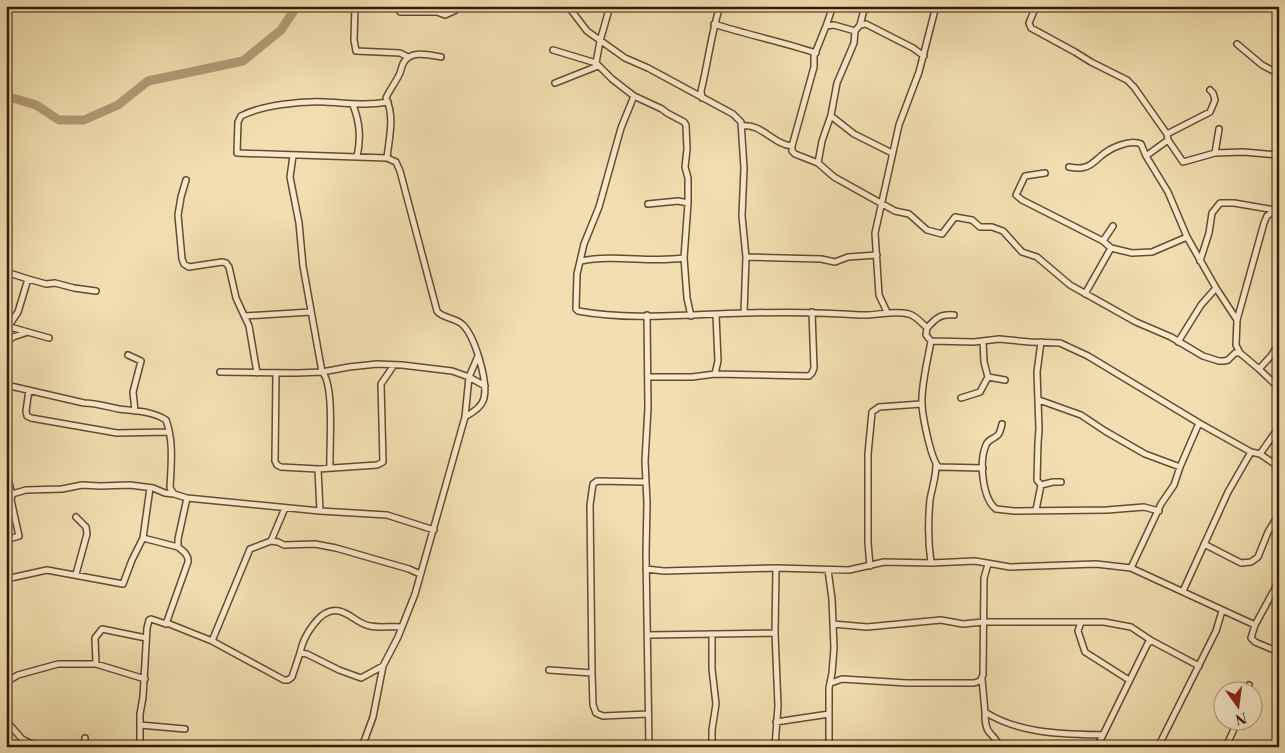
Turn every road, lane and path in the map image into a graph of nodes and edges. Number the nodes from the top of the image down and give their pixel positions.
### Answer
1 (355, 6) edge
2 (398, 6) edge
3 (456, 6) edge
4 (568, 6) edge
5 (610, 6) edge
6 (720, 6) edge
7 (833, 6) edge
8 (865, 6) edge
9 (936, 6) edge
10 (1036, 6) edge
11 (714, 24) junction
12 (860, 25) junction
13 (826, 26) junction
14 (855, 31) junction
15 (600, 41) junction
16 (1237, 44) dead end
17 (553, 50) dead end
18 (816, 53) junction
19 (924, 56) junction
20 (408, 57) junction
21 (441, 57) dead end
22 (597, 65) junction
23 (1279, 74) edge
24 (555, 83) dead end
25 (1210, 90) dead end
26 (634, 96) junction
27 (702, 98) junction
28 (388, 102) junction
29 (353, 105) junction
30 (831, 116) junction
31 (743, 126) junction
32 (1219, 129) dead end
33 (1168, 137) junction
34 (792, 146) junction
35 (892, 153) junction
36 (1215, 153) junction
37 (1279, 155) edge
38 (293, 156) junction
39 (1146, 156) junction
40 (357, 157) junction
41 (388, 158) junction
42 (818, 163) junction
43 (1069, 167) dead end
44 (1044, 173) dead end
45 (186, 180) dead end
46 (688, 203) junction
47 (880, 203) junction
48 (648, 204) dead end
49 (1277, 211) edge
50 (1113, 226) dead end
51 (1187, 237) junction
52 (1103, 240) junction
53 (1111, 248) junction
54 (876, 255) junction
55 (746, 257) junction
56 (684, 258) junction
57 (581, 261) junction
58 (1200, 261) junction
59 (6, 272) edge
60 (28, 279) junction
61 (1216, 288) junction
62 (96, 290) dead end
63 (1085, 294) junction
64 (311, 312) junction
65 (812, 312) junction
66 (887, 312) junction
67 (744, 313) junction
68 (648, 315) junction
69 (716, 315) junction
70 (954, 315) dead end
71 (245, 316) junction
72 (691, 316) junction
73 (1237, 320) junction
74 (7, 328) edge
75 (927, 328) junction
76 (26, 332) junction
77 (49, 338) dead end
78 (930, 341) junction
79 (983, 341) junction
80 (1041, 342) junction
81 (1178, 342) junction
82 (1279, 343) edge
83 (6, 344) edge
84 (1238, 352) junction
85 (128, 355) dead end
86 (478, 355) junction
87 (394, 365) junction
88 (1260, 369) junction
89 (220, 372) dead end
90 (322, 372) junction
91 (257, 373) junction
92 (276, 373) junction
93 (715, 374) junction
94 (470, 377) junction
95 (648, 377) junction
96 (988, 377) junction
97 (1005, 380) dead end
98 (6, 385) edge
99 (485, 386) junction
100 (1279, 388) edge
101 (29, 390) junction
102 (961, 398) dead end
103 (1039, 400) junction
104 (922, 404) junction
105 (135, 411) junction
106 (466, 417) junction
107 (1199, 423) junction
108 (1002, 424) dead end
109 (1279, 427) edge
110 (169, 432) junction
111 (1251, 452) junction
112 (1260, 454) junction
113 (936, 464) junction
114 (1180, 467) junction
115 (1279, 467) edge
116 (6, 468) edge
117 (330, 468) junction
118 (983, 468) junction
119 (318, 469) junction
120 (646, 482) junction
121 (1061, 482) dead end
122 (1041, 485) junction
123 (150, 488) junction
124 (10, 494) edge
125 (174, 494) junction
126 (188, 498) junction
127 (286, 508) junction
128 (1036, 510) junction
129 (1159, 510) junction
130 (320, 511) junction
131 (1279, 514) edge
132 (76, 517) dead end
133 (434, 530) junction
134 (143, 538) junction
135 (6, 540) edge
136 (271, 541) junction
137 (1204, 544) junction
138 (178, 547) junction
139 (931, 563) junction
140 (988, 564) junction
141 (870, 566) junction
142 (646, 568) junction
143 (776, 568) junction
144 (1131, 568) junction
145 (828, 570) junction
146 (76, 574) junction
147 (420, 574) junction
148 (6, 580) edge
149 (1279, 581) edge
150 (1182, 591) junction
151 (1222, 611) junction
152 (983, 622) junction
153 (1081, 622) junction
154 (166, 624) junction
155 (833, 624) junction
156 (1255, 625) junction
157 (402, 627) junction
158 (775, 633) junction
159 (712, 634) junction
160 (648, 635) junction
161 (146, 638) junction
162 (212, 641) junction
163 (1152, 641) junction
164 (1279, 652) edge
165 (300, 653) junction
166 (96, 664) junction
167 (383, 666) junction
168 (1199, 666) junction
169 (549, 670) dead end
170 (592, 673) junction
171 (145, 679) junction
172 (982, 680) junction
173 (1129, 680) junction
174 (6, 682) edge
175 (831, 683) junction
176 (985, 712) junction
177 (648, 714) junction
178 (830, 714) junction
179 (6, 722) edge
180 (776, 722) junction
181 (140, 724) junction
182 (185, 729) dead end
183 (1234, 730) edge
184 (1103, 735) junction
185 (85, 738) dead end
186 (50, 747) edge
187 (84, 747) edge
188 (140, 747) edge
189 (362, 747) edge
190 (649, 747) edge
191 (712, 747) edge
192 (775, 747) edge
193 (830, 747) edge
194 (999, 747) edge
195 (1097, 747) edge
196 (1158, 747) edge
197 (1226, 747) edge

1 - 20 street
2 - 3 street
4 - 15 street
5 - 15 street
6 - 11 street
7 - 13 street
8 - 12 street
9 - 19 street
10 - 33 street
11 - 18 street
11 - 27 street
12 - 14 street
12 - 19 street
13 - 14 street
13 - 18 street
14 - 30 street
15 - 22 street
15 - 27 street
16 - 23 street
17 - 22 street
18 - 34 street
19 - 35 street
20 - 21 street
20 - 28 street
22 - 24 street
22 - 26 street
25 - 33 street
26 - 46 street
26 - 57 street
27 - 31 street
28 - 29 street
28 - 41 street
29 - 38 street
29 - 40 street
30 - 35 street
30 - 42 street
31 - 34 street
31 - 55 street
32 - 36 street
33 - 36 street
33 - 39 street
34 - 42 street
35 - 47 street
36 - 37 street
38 - 40 street
38 - 64 street
39 - 43 street
39 - 51 street
40 - 41 street
41 - 86 street
42 - 47 street
44 - 52 street
45 - 71 street
46 - 48 street
46 - 56 street
47 - 54 street
47 - 63 street
49 - 58 street
49 - 73 street
50 - 52 street
51 - 53 street
51 - 58 street
52 - 53 street
53 - 63 street
54 - 55 street
54 - 66 street
55 - 67 street
56 - 57 street
56 - 72 street
57 - 68 street
58 - 61 street
59 - 60 street
60 - 62 street
60 - 74 street
61 - 73 street
61 - 81 street
63 - 81 street
64 - 71 street
64 - 90 street
65 - 66 street
65 - 67 street
65 - 93 street
66 - 75 street
67 - 69 street
68 - 72 street
68 - 95 street
69 - 72 street
69 - 93 street
70 - 75 street
71 - 91 street
73 - 84 street
74 - 76 street
75 - 78 street
76 - 77 street
76 - 83 street
78 - 79 street
78 - 104 street
79 - 80 street
79 - 96 street
80 - 103 street
80 - 107 street
81 - 84 street
82 - 88 street
84 - 88 street
85 - 105 street
86 - 94 street
86 - 99 street
87 - 90 street
87 - 94 street
87 - 117 street
88 - 100 street
89 - 91 street
90 - 92 street
90 - 117 street
91 - 92 street
92 - 119 street
93 - 95 street
94 - 99 street
94 - 106 street
95 - 120 street
96 - 97 street
96 - 102 street
98 - 101 street
99 - 106 street
101 - 105 street
101 - 110 street
103 - 114 street
103 - 122 street
104 - 113 street
104 - 141 street
105 - 110 street
106 - 133 street
107 - 111 street
107 - 114 street
108 - 118 street
109 - 112 street
110 - 125 street
111 - 112 street
111 - 137 street
112 - 115 street
113 - 118 street
113 - 139 street
114 - 129 street
116 - 124 street
117 - 119 street
118 - 128 street
119 - 130 street
120 - 142 street
120 - 170 street
121 - 122 street
122 - 128 street
123 - 124 street
123 - 125 street
123 - 134 street
124 - 135 street
125 - 126 street
126 - 127 street
126 - 138 street
127 - 130 street
127 - 136 street
128 - 129 street
129 - 144 street
130 - 133 street
131 - 137 street
132 - 146 street
133 - 147 street
134 - 138 street
134 - 146 street
136 - 147 street
136 - 162 street
137 - 150 street
138 - 154 street
139 - 140 street
139 - 141 street
140 - 144 street
140 - 152 street
141 - 145 street
142 - 143 street
142 - 160 street
143 - 145 street
143 - 158 street
144 - 150 street
145 - 155 street
146 - 148 street
147 - 157 street
149 - 156 street
150 - 151 street
151 - 156 street
151 - 168 street
152 - 153 street
152 - 155 street
152 - 172 street
153 - 163 street
153 - 173 street
154 - 161 street
154 - 162 street
155 - 175 street
156 - 164 street
157 - 165 street
157 - 167 street
158 - 159 street
158 - 180 street
159 - 160 street
159 - 191 street
160 - 177 street
161 - 166 street
161 - 171 street
162 - 165 street
163 - 168 street
163 - 173 street
165 - 167 street
166 - 171 street
166 - 174 street
167 - 189 street
168 - 196 street
169 - 170 street
170 - 177 street
171 - 181 street
172 - 175 street
172 - 176 street
173 - 184 street
175 - 178 street
176 - 184 street
176 - 194 street
177 - 190 street
178 - 180 street
178 - 193 street
179 - 186 street
180 - 192 street
181 - 182 street
181 - 188 street
183 - 197 street
184 - 195 street
185 - 187 street

